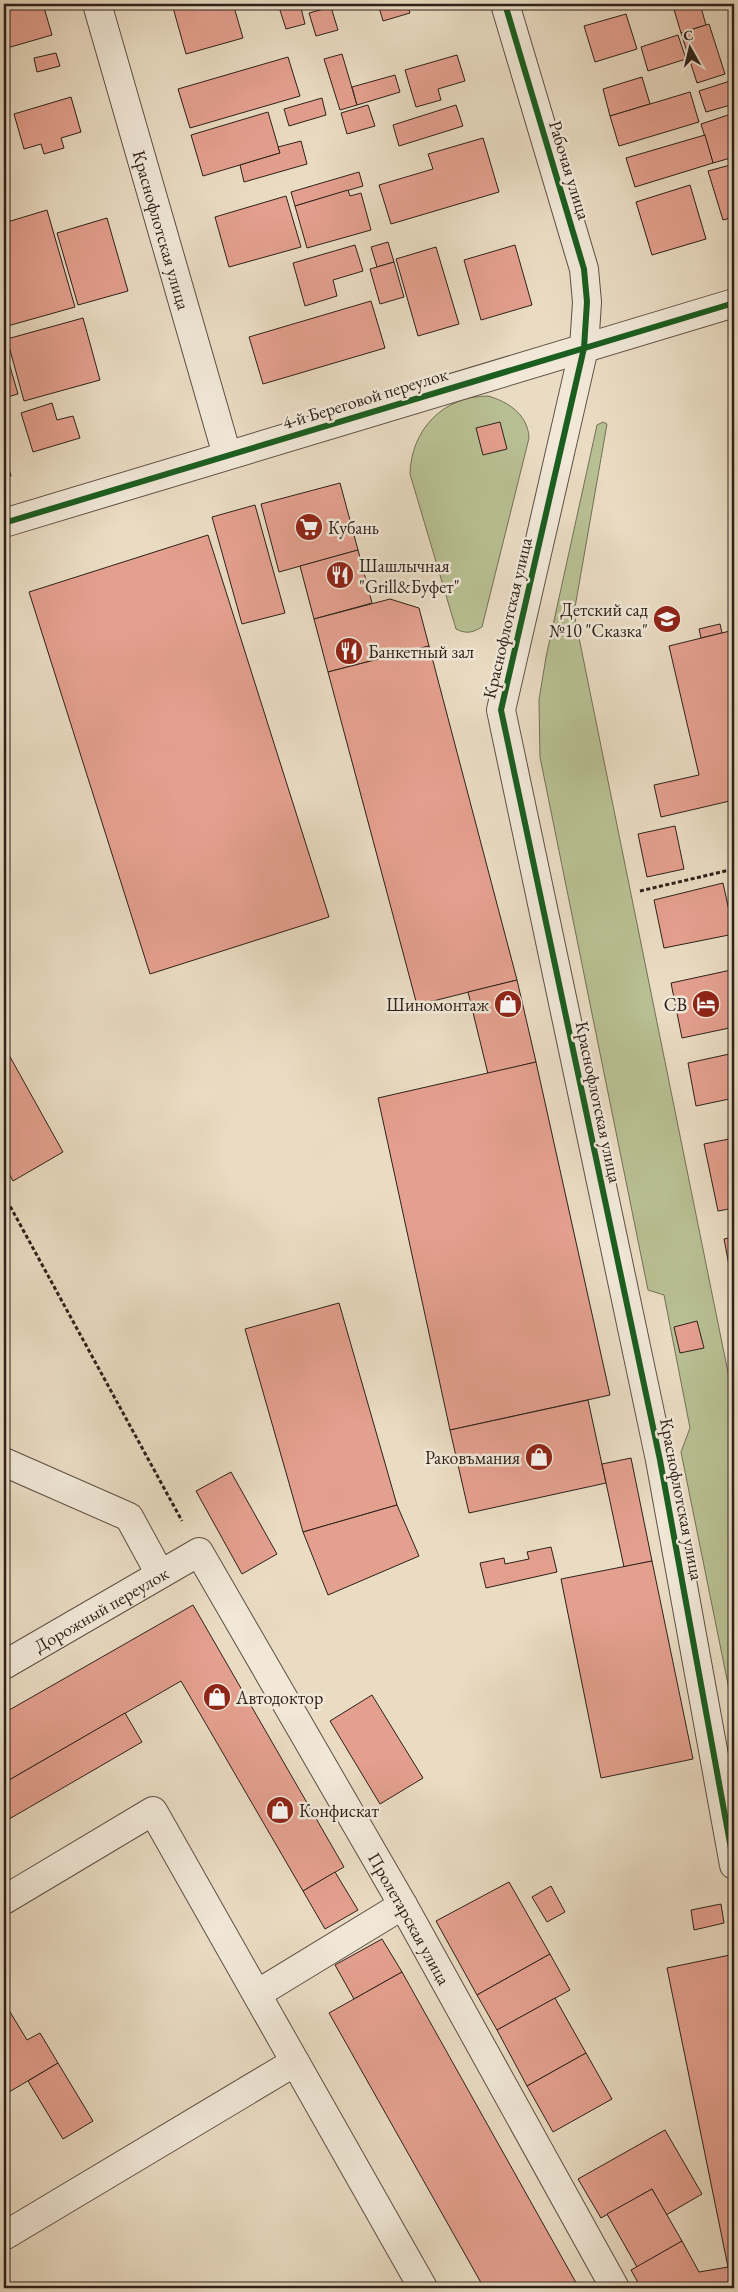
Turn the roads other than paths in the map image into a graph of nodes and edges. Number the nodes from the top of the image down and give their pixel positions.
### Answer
1 (97, 4) edge
2 (505, 4) edge
3 (734, 303) edge
4 (584, 348) junction
5 (227, 455) junction
6 (4, 523) edge
7 (4, 1462) edge
8 (199, 1552) joint
9 (160, 1574) junction
10 (4, 1665) edge
11 (726, 1768) edge
12 (734, 1865) edge
13 (4, 1900) edge
14 (403, 1905) junction
15 (256, 1994) junction
16 (295, 2062) junction
17 (4, 2236) edge
18 (423, 2288) edge
19 (615, 2288) edge

1 - 5 street, Краснофлотская улица
2 - 4 street, Рабочая улица
3 - 4 street, 4-й Береговой переулок
4 - 5 street, 4-й Береговой переулок
4 - 11 street, Краснофлотская улица
5 - 6 street, 4-й Береговой переулок
7 - 9 street
8 - 9 street, Дорожный переулок
8 - 14 street, Пролетарская улица
9 - 10 street, Дорожный переулок
11 - 12 street, Краснофлотская улица
13 - 15 street
14 - 15 street
14 - 19 street, Пролетарская улица
15 - 16 street
16 - 17 street
16 - 18 street

